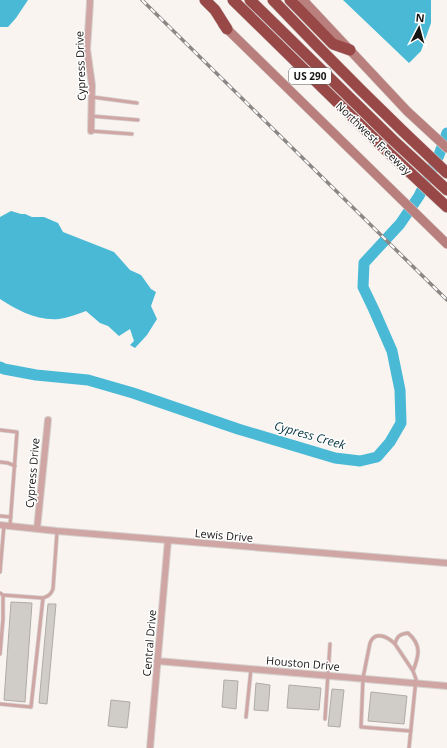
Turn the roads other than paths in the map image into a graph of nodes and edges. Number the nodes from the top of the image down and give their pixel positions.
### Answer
1 (90, 0) edge
2 (198, 0) edge
3 (206, 0) edge
4 (233, 0) edge
5 (250, 0) edge
6 (273, 0) edge
7 (290, 0) edge
8 (303, 0) edge
9 (227, 29) junction
10 (350, 50) junction
11 (92, 97) junction
12 (137, 103) dead end
13 (91, 116) junction
14 (138, 120) dead end
15 (92, 131) joint
16 (132, 134) dead end
17 (447, 148) edge
18 (447, 173) edge
19 (447, 190) edge
20 (447, 207) edge
21 (447, 244) edge
22 (48, 420) dead end
23 (0, 430) edge
24 (0, 462) edge
25 (15, 466) junction
26 (0, 516) edge
27 (11, 517) junction
28 (5, 525) edge
29 (37, 529) junction
30 (57, 531) junction
31 (168, 540) junction
32 (447, 563) edge
33 (0, 572) edge
34 (2, 594) edge
35 (43, 598) junction
36 (330, 644) dead end
37 (395, 644) junction
38 (0, 654) edge
39 (157, 661) junction
40 (251, 669) junction
41 (413, 671) junction
42 (329, 676) junction
43 (363, 678) junction
44 (416, 683) junction
45 (447, 686) edge
46 (0, 704) edge
47 (246, 717) dead end
48 (325, 719) dead end
49 (411, 732) junction
50 (150, 748) edge
51 (410, 748) edge

1 - 11 street, Cypress Drive
2 - 9 main road
3 - 9 highway
4 - 20 highway, Northwest Freeway / US 290
5 - 19 highway
6 - 18 highway, US 290
7 - 10 highway
8 - 10 main road
9 - 21 main road
10 - 17 main road
11 - 12 lane
11 - 13 street, Cypress Drive
13 - 14 lane
13 - 15 street, Cypress Drive
15 - 16 lane
22 - 29 street, Cypress Drive
23 - 25 lane
24 - 25 lane
25 - 27 lane
26 - 27 lane
27 - 28 lane
28 - 29 street, Lewis Drive
28 - 33 lane
29 - 30 street, Lewis Drive
30 - 31 street, Lewis Drive
30 - 35 lane
31 - 32 street, Lewis Drive
31 - 39 street, Central Drive
34 - 35 lane
34 - 38 lane
35 - 46 lane
36 - 42 lane
37 - 41 lane
37 - 41 lane
37 - 43 lane
39 - 40 street, Houston Drive
39 - 50 street, Central Drive
40 - 42 street, Houston Drive
40 - 47 lane
41 - 44 lane
42 - 43 street, Houston Drive
42 - 48 lane
43 - 44 street, Houston Drive
43 - 49 lane
44 - 45 street, Houston Drive
44 - 49 lane
49 - 51 lane

